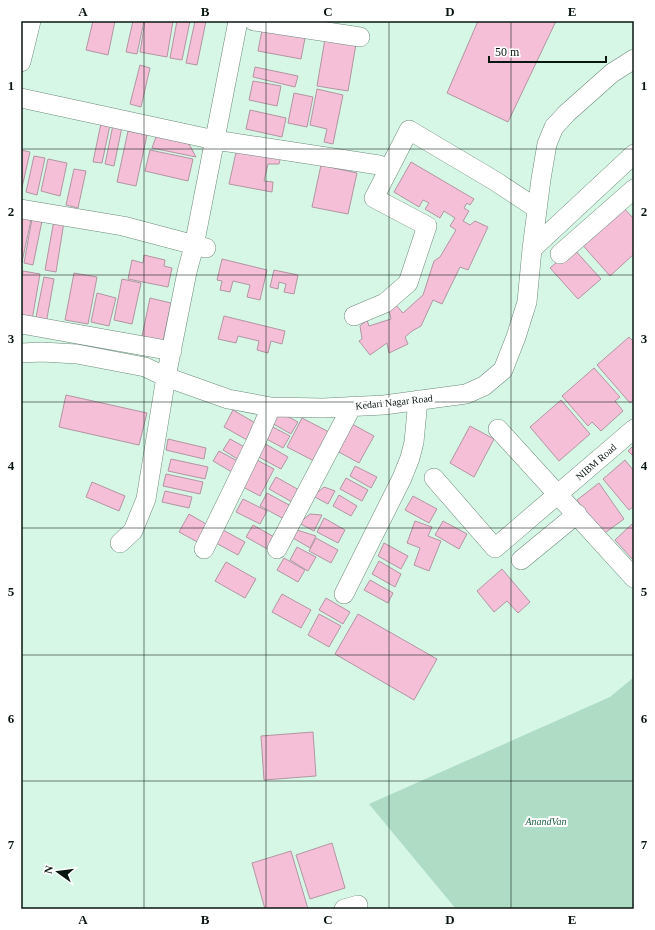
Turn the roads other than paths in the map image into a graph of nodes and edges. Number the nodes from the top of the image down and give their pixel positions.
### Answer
1 (31, 21) edge
2 (238, 21) edge
3 (251, 21) edge
4 (254, 21) edge
5 (360, 37) dead end
6 (634, 59) edge
7 (21, 62) edge
8 (21, 98) edge
9 (221, 141) junction
10 (634, 154) edge
11 (379, 165) dead end
12 (634, 189) edge
13 (536, 208) junction
14 (21, 209) edge
15 (200, 247) junction
16 (532, 249) junction
17 (560, 254) dead end
18 (354, 316) dead end
19 (21, 324) edge
20 (172, 351) junction
21 (21, 353) edge
22 (172, 379) junction
23 (418, 400) junction
24 (271, 406) junction
25 (352, 406) junction
26 (498, 429) dead end
27 (634, 429) edge
28 (434, 478) dead end
29 (559, 495) junction
30 (576, 514) junction
31 (120, 543) dead end
32 (204, 549) dead end
33 (277, 549) dead end
34 (521, 560) dead end
35 (634, 578) edge
36 (344, 594) dead end

1 - 7 street
2 - 9 street
3 - 9 street
4 - 5 street
6 - 13 street, Kedari Nagar Road
8 - 9 street
9 - 11 street
9 - 15 street
10 - 16 street
12 - 17 street
13 - 16 street, Kedari Nagar Road
13 - 18 street
14 - 15 street
15 - 20 street
15 - 22 street
16 - 23 street, Kedari Nagar Road
19 - 20 street
20 - 22 street
21 - 22 street, Kedari Nagar Road
22 - 24 street, Kedari Nagar Road
22 - 31 street
23 - 25 street, Kedari Nagar Road
23 - 36 street
24 - 25 street, Kedari Nagar Road
24 - 32 street
25 - 33 street
26 - 29 street
27 - 29 street, NIBM Road
28 - 29 street, NIBM Road
29 - 30 street
30 - 34 street
30 - 35 street

